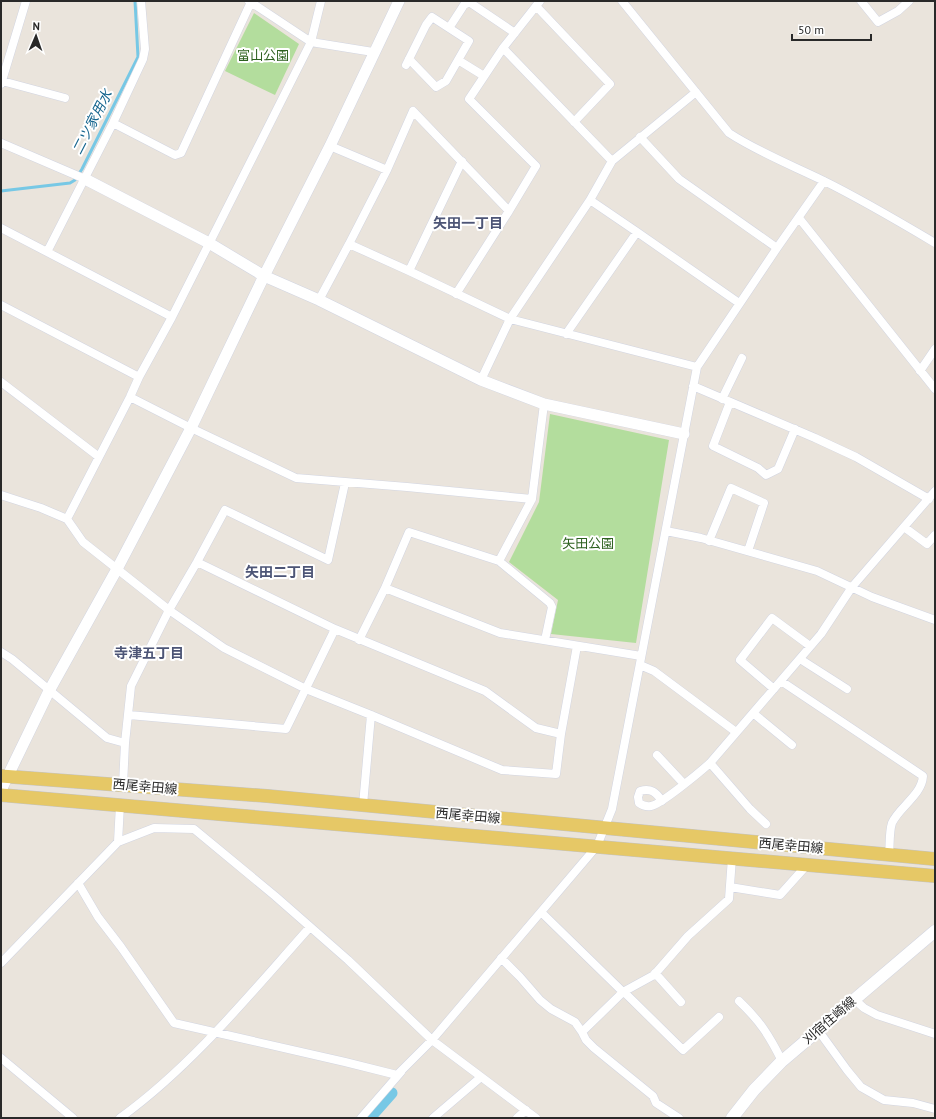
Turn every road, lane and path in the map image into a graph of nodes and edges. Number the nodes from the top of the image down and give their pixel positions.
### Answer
1 (26, 1) edge
2 (141, 1) edge
3 (321, 1) edge
4 (399, 1) edge
5 (622, 1) edge
6 (861, 1) edge
7 (909, 1) edge
8 (250, 2) edge
9 (538, 4) edge
10 (449, 28) junction
11 (515, 33) junction
12 (311, 42) junction
13 (503, 48) junction
14 (374, 52) junction
15 (458, 60) junction
16 (484, 76) junction
17 (2, 82) edge
18 (696, 92) junction
19 (65, 98) dead end
20 (574, 122) junction
21 (113, 123) junction
22 (640, 137) junction
23 (1, 143) edge
24 (330, 146) junction
25 (462, 161) junction
26 (612, 161) junction
27 (387, 170) junction
28 (85, 179) junction
29 (824, 181) junction
30 (590, 200) junction
31 (509, 211) junction
32 (799, 218) junction
33 (1, 228) edge
34 (637, 232) junction
35 (210, 243) junction
36 (935, 243) edge
37 (349, 244) junction
38 (777, 248) junction
39 (47, 252) junction
40 (410, 271) junction
41 (264, 276) junction
42 (456, 294) junction
43 (319, 300) junction
44 (739, 303) junction
45 (1, 305) edge
46 (172, 317) junction
47 (510, 319) junction
48 (566, 334) junction
49 (935, 349) edge
50 (742, 358) dead end
51 (697, 367) junction
52 (920, 371) junction
53 (139, 376) junction
54 (481, 380) junction
55 (1, 382) edge
56 (693, 386) junction
57 (935, 389) edge
58 (130, 397) junction
59 (722, 399) junction
60 (730, 402) junction
61 (544, 404) junction
62 (191, 428) junction
63 (794, 429) junction
64 (684, 434) junction
65 (99, 457) junction
66 (345, 483) junction
67 (1, 495) edge
68 (933, 495) edge
69 (532, 499) junction
70 (67, 520) junction
71 (904, 527) junction
72 (666, 531) junction
73 (935, 535) edge
74 (709, 541) junction
75 (748, 551) junction
76 (499, 561) junction
77 (198, 562) junction
78 (117, 569) junction
79 (852, 587) junction
80 (384, 588) junction
81 (169, 610) junction
82 (935, 620) edge
83 (335, 630) junction
84 (360, 640) junction
85 (545, 640) junction
86 (577, 646) junction
87 (810, 646) junction
88 (1, 652) edge
89 (641, 656) junction
90 (800, 659) junction
91 (640, 665) junction
92 (780, 682) junction
93 (306, 689) junction
94 (774, 689) junction
95 (847, 689) dead end
96 (49, 691) junction
97 (753, 713) junction
98 (371, 714) junction
99 (128, 715) junction
100 (736, 732) junction
101 (561, 734) junction
102 (125, 742) junction
103 (792, 745) dead end
104 (657, 755) dead end
105 (710, 763) junction
106 (4, 776) edge
107 (123, 784) junction
108 (684, 784) junction
109 (1, 790) edge
110 (1, 796) edge
111 (662, 801) dead end
112 (120, 805) junction
113 (363, 805) junction
114 (766, 824) dead end
115 (604, 828) junction
116 (118, 842) junction
117 (597, 846) junction
118 (889, 855) junction
119 (732, 858) junction
120 (935, 859) edge
121 (806, 866) junction
122 (935, 876) edge
123 (78, 883) junction
124 (730, 887) junction
125 (541, 912) junction
126 (310, 927) junction
127 (935, 931) edge
128 (501, 958) junction
129 (1, 963) edge
130 (655, 974) junction
131 (623, 992) junction
132 (854, 999) junction
133 (739, 1001) dead end
134 (681, 1002) dead end
135 (719, 1017) dead end
136 (818, 1030) junction
137 (582, 1032) junction
138 (214, 1033) junction
139 (935, 1034) edge
140 (432, 1040) junction
141 (1, 1058) edge
142 (782, 1061) junction
143 (409, 1063) junction
144 (481, 1077) junction
145 (935, 1109) edge
146 (526, 1110) junction
147 (73, 1118) edge
148 (120, 1118) edge
149 (361, 1118) edge
150 (433, 1118) edge
151 (517, 1118) edge
152 (536, 1118) edge
153 (679, 1118) edge
154 (733, 1118) edge

1 - 17 street
2 - 21 street
3 - 12 street
4 - 14 street
5 - 18 street
6 - 7 street
8 - 12 street
8 - 21 street
9 - 11 street
9 - 20 street
10 - 11 street
10 - 15 street
10 - 15 street
11 - 13 street
12 - 14 street
12 - 35 street
13 - 16 street
13 - 20 street
14 - 24 street
15 - 16 street
16 - 31 street
17 - 19 street
18 - 22 street
18 - 29 street
20 - 26 street
21 - 28 street
22 - 26 street
22 - 38 street
23 - 28 street
24 - 27 street
24 - 41 street
25 - 27 street
25 - 31 street
25 - 40 street
26 - 30 street
27 - 37 street
28 - 35 street
28 - 39 street
29 - 32 street
29 - 36 street
30 - 34 street
30 - 47 street
31 - 42 street
32 - 38 street
32 - 52 street
33 - 39 street
34 - 44 street
34 - 48 street
35 - 41 street
35 - 46 street
37 - 40 street
37 - 43 street
38 - 44 street
39 - 46 street
40 - 42 street
41 - 43 street
41 - 62 street
42 - 47 street
43 - 54 street
44 - 51 street
45 - 53 street
46 - 53 street
47 - 48 street
47 - 54 street
48 - 51 street
49 - 52 street
50 - 59 street
51 - 56 street
52 - 57 street
53 - 58 street
54 - 61 street
55 - 65 street
56 - 59 street
56 - 64 street
58 - 62 street
58 - 65 street
59 - 60 street
60 - 63 street
60 - 63 street
61 - 64 street
61 - 69 street
62 - 66 street
62 - 78 street
63 - 68 street
64 - 72 street
65 - 70 street
66 - 69 street
66 - 77 street
67 - 70 street
68 - 71 street
69 - 76 street
70 - 78 street
71 - 73 street
71 - 79 street
72 - 74 street
72 - 89 street
74 - 75 street
74 - 75 street
75 - 79 street
76 - 80 street
76 - 85 street
77 - 81 street
77 - 83 street
78 - 81 street
78 - 96 street
79 - 82 street
79 - 87 street
80 - 84 street
80 - 85 street
81 - 93 street
81 - 99 street
83 - 84 street
83 - 93 street
84 - 101 street
85 - 86 street
86 - 89 street
86 - 101 street
87 - 90 street
87 - 94 street
88 - 96 street
89 - 91 street
90 - 92 street
90 - 95 street
91 - 100 street
91 - 115 street
92 - 94 street
92 - 118 street
93 - 98 street
93 - 99 street
94 - 97 street
96 - 102 street
96 - 106 street
97 - 100 street
97 - 103 street
98 - 101 street
98 - 113 street
99 - 102 street
100 - 105 street
102 - 107 street
104 - 108 street
105 - 108 street
105 - 114 street
106 - 107 main road, 西尾幸田線
106 - 109 street
107 - 113 main road, 西尾幸田線
108 - 111 street
110 - 112 main road, 西尾幸田線
112 - 116 street
112 - 117 main road, 西尾幸田線
113 - 115 main road, 西尾幸田線
115 - 117 street
115 - 118 main road, 西尾幸田線
116 - 123 street
116 - 126 street
117 - 119 main road, 西尾幸田線
117 - 125 street
118 - 120 main road, 西尾幸田線
119 - 121 main road, 西尾幸田線
119 - 124 street
121 - 122 main road, 西尾幸田線
121 - 124 street
123 - 129 street
123 - 138 street
124 - 130 street
125 - 128 street
125 - 131 street
126 - 138 street
126 - 140 street
127 - 132 main road, 刈宿住崎線
128 - 137 street
128 - 140 street
130 - 131 street
130 - 134 street
131 - 135 street
131 - 137 street
132 - 136 main road, 刈宿住崎線
132 - 139 street
133 - 142 street
136 - 142 main road, 刈宿住崎線
136 - 145 street
137 - 153 street
138 - 143 street
138 - 148 street
140 - 143 street
140 - 144 street
141 - 147 street
142 - 154 main road, 刈宿住崎線
143 - 149 street
144 - 146 street
144 - 150 street
146 - 151 street
146 - 152 street

